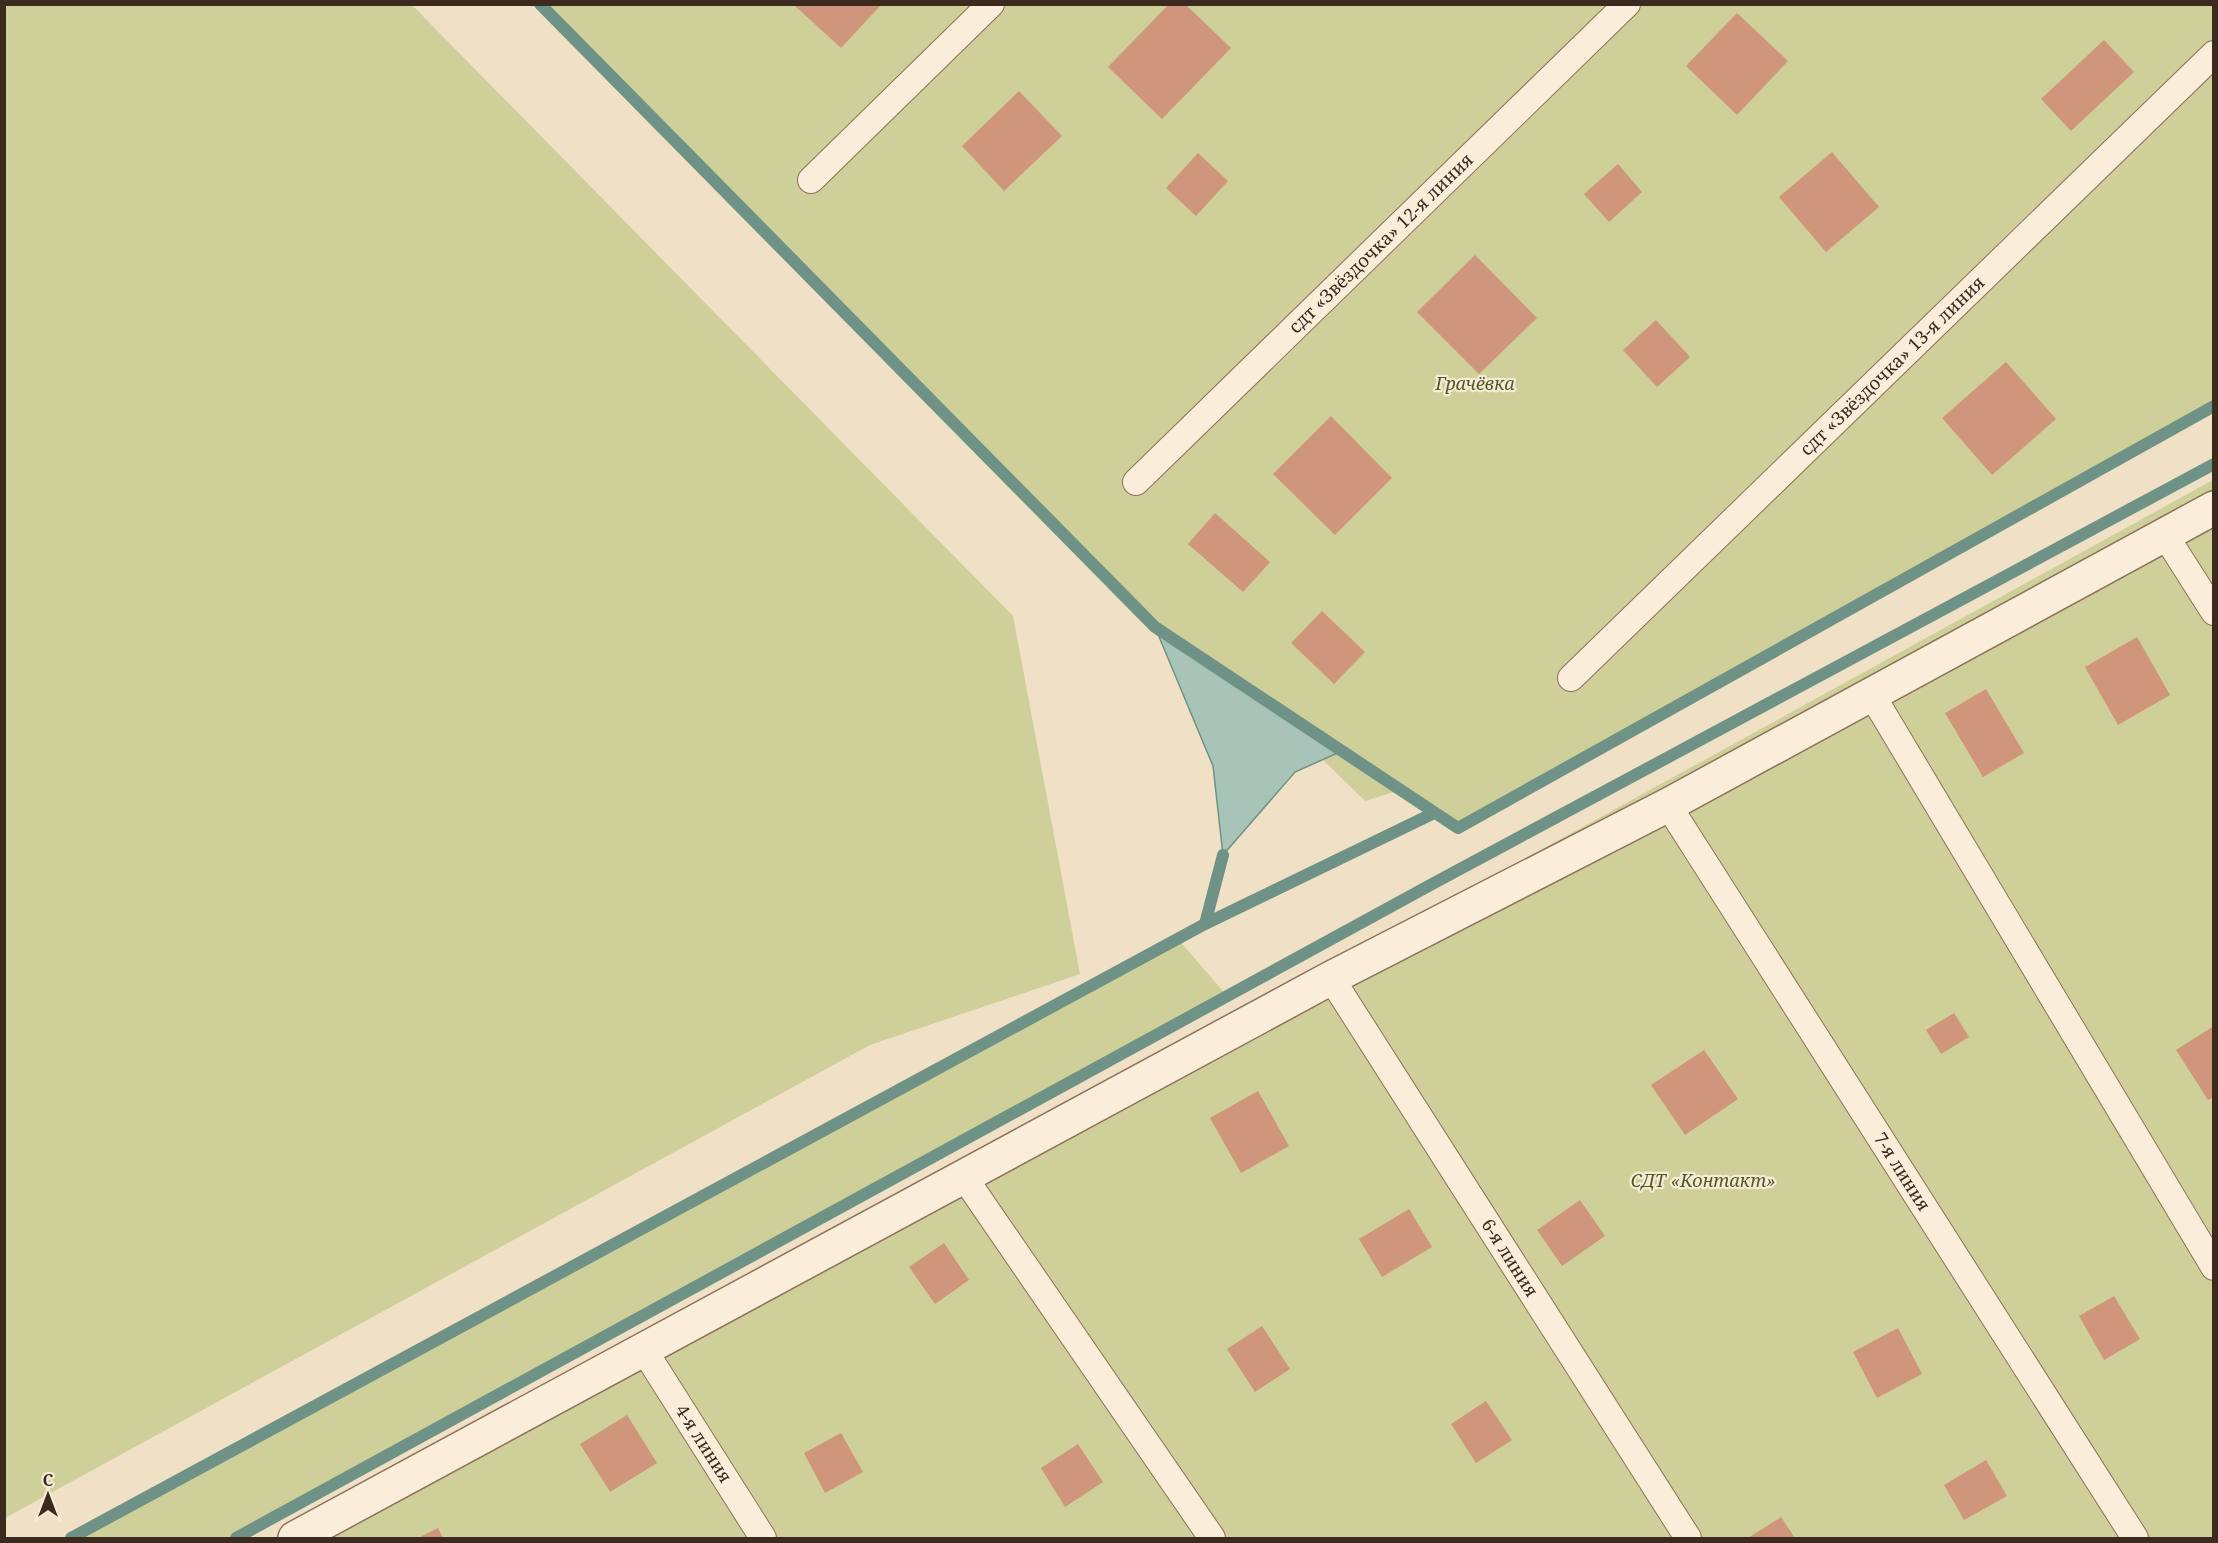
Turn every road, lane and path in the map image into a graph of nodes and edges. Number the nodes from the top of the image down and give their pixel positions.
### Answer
1 (991, 4) edge
2 (1627, 4) edge
3 (2214, 54) edge
4 (811, 180) dead end
5 (1136, 482) dead end
6 (2214, 508) edge
7 (2165, 535) junction
8 (2214, 612) edge
9 (1571, 678) dead end
10 (1872, 695) junction
11 (1668, 805) junction
12 (1331, 978) junction
13 (964, 1177) junction
14 (2214, 1267) edge
15 (644, 1350) junction
16 (308, 1535) edge
17 (763, 1539) edge
18 (1212, 1539) edge
19 (1688, 1539) edge
20 (2135, 1539) edge

1 - 4 lane
2 - 5 lane, сдт «Звёздочка» 12-я линия
3 - 9 lane, сдт «Звёздочка» 13-я линия
6 - 7 street
7 - 8 lane
7 - 10 street
10 - 11 street
10 - 14 lane
11 - 12 street
11 - 20 lane, 7-я линия
12 - 13 street
12 - 19 lane, 6-я линия
13 - 15 street
13 - 18 lane
15 - 16 street
15 - 17 lane, 4-я линия

